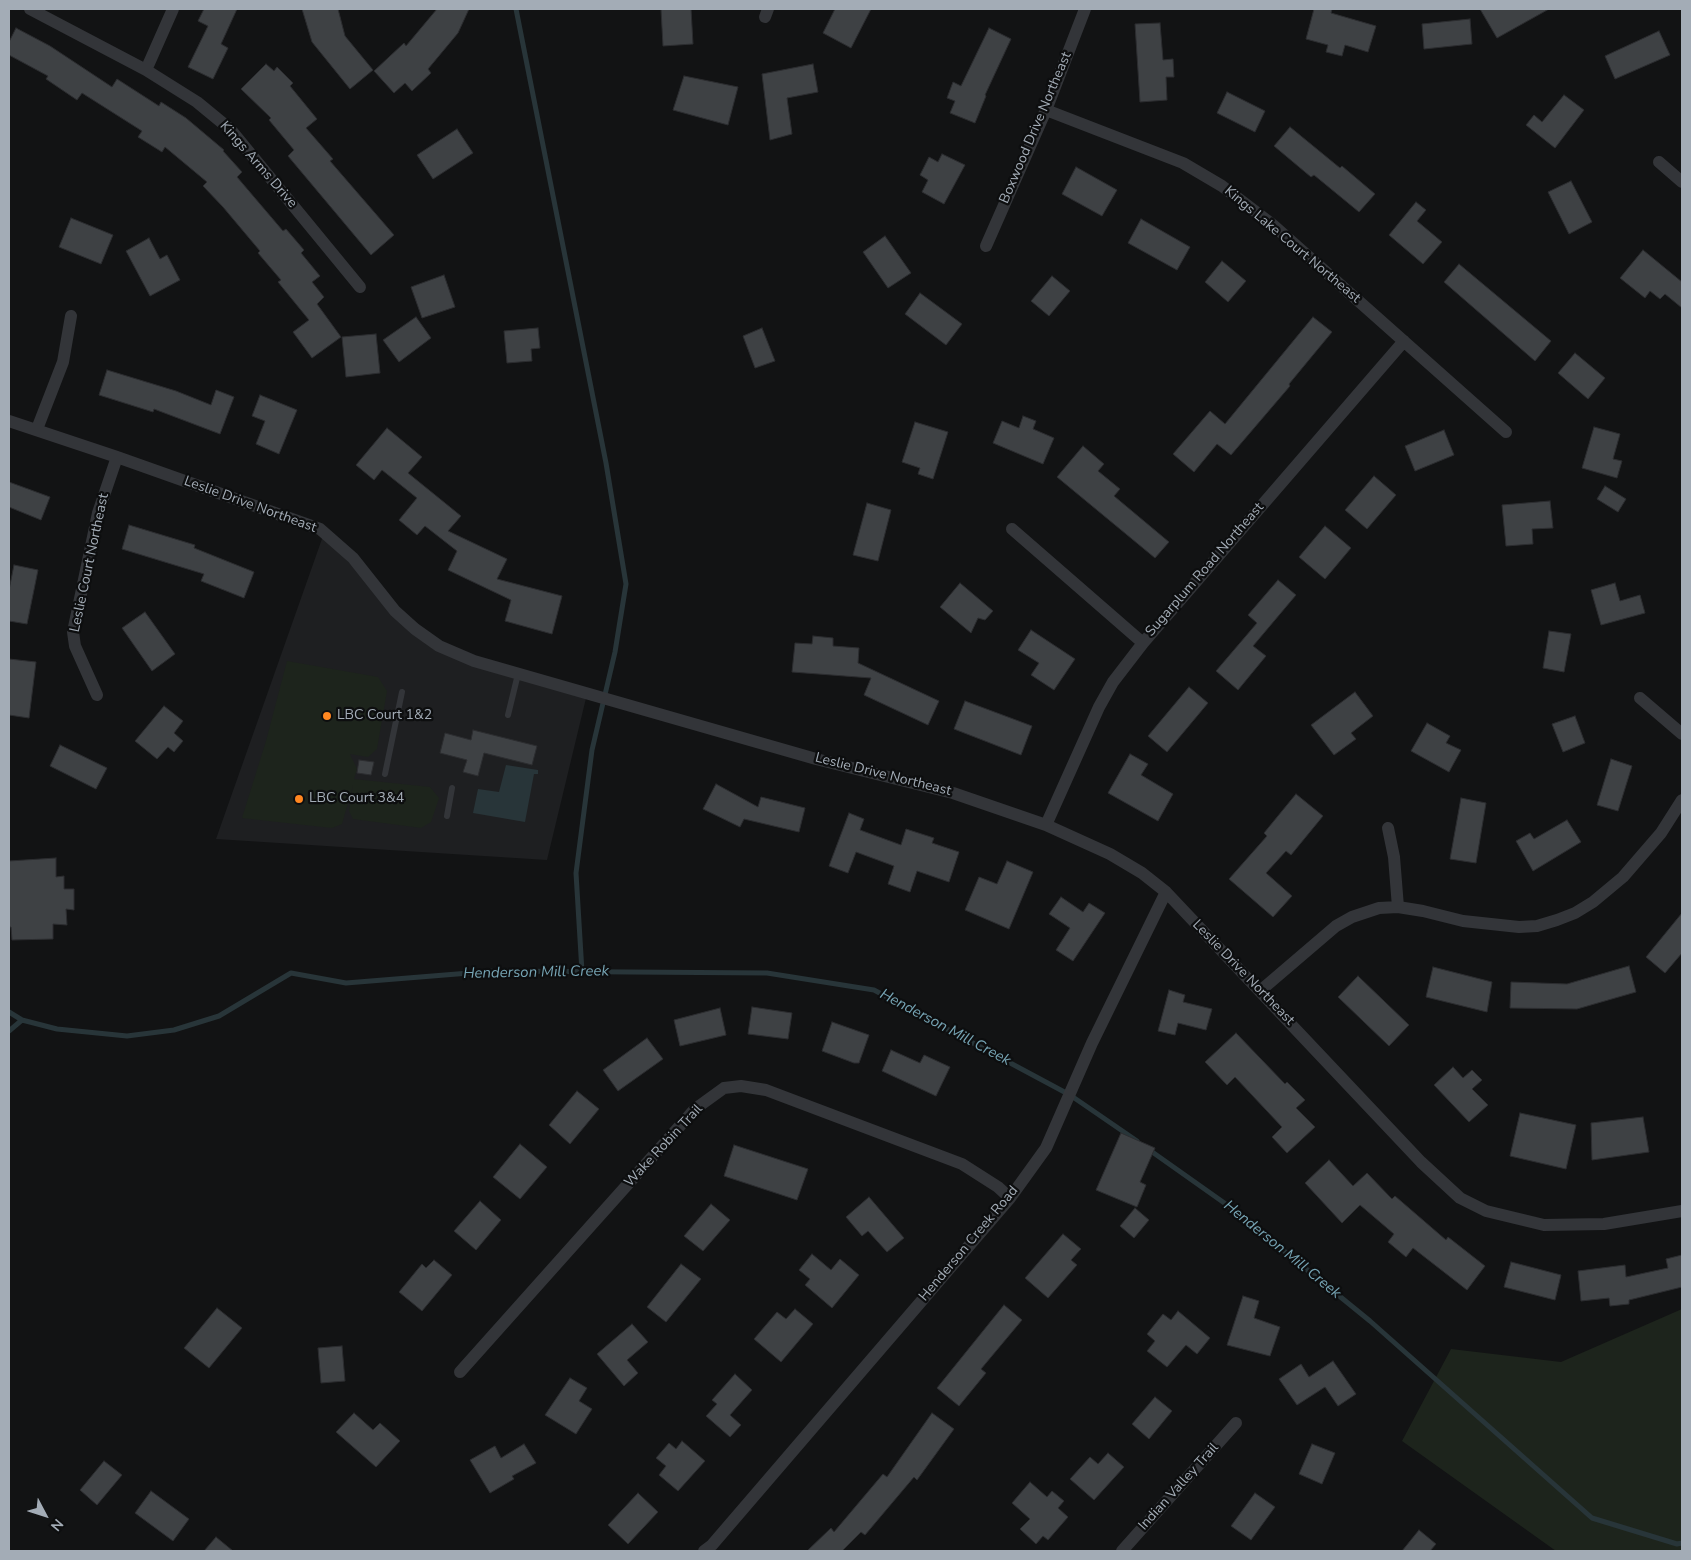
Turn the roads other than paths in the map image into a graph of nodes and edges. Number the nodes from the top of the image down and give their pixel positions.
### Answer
1 (30, 9) edge
2 (173, 9) edge
3 (1085, 9) edge
4 (146, 70) junction
5 (1046, 110) junction
6 (1659, 162) dead end
7 (1682, 182) edge
8 (986, 246) dead end
9 (360, 287) dead end
10 (71, 316) dead end
11 (1404, 341) junction
12 (9, 421) edge
13 (37, 429) junction
14 (1506, 432) dead end
15 (117, 457) junction
16 (1012, 529) dead end
17 (1143, 642) junction
18 (518, 674) junction
19 (402, 692) dead end
20 (97, 695) dead end
21 (1640, 698) dead end
22 (508, 716) dead end
23 (1682, 734) edge
24 (385, 774) dead end
25 (452, 788) dead end
26 (1682, 800) edge
27 (447, 816) dead end
28 (1046, 825) junction
29 (1388, 828) dead end
30 (1166, 892) junction
31 (1398, 907) junction
32 (1260, 991) junction
33 (1010, 1198) junction
34 (1682, 1211) edge
35 (460, 1372) dead end
36 (1236, 1423) dead end
37 (704, 1551) edge
38 (1122, 1551) edge

1 - 4 street, Kings Arms Drive
2 - 4 street
3 - 5 street, Boxwood Drive Northeast
4 - 9 street, Kings Arms Drive
5 - 8 street, Boxwood Drive Northeast
5 - 11 street, Kings Lake Court Northeast
6 - 7 street
10 - 13 street
11 - 14 street, Kings Lake Court Northeast
11 - 17 street, Sugarplum Road Northeast
12 - 13 street, Leslie Drive Northeast
13 - 15 street, Leslie Drive Northeast
15 - 18 street, Leslie Drive Northeast
15 - 20 street, Leslie Court Northeast
16 - 17 street
17 - 28 street, Sugarplum Road Northeast
18 - 22 lane
18 - 28 street, Leslie Drive Northeast
19 - 24 lane
21 - 23 street
25 - 27 lane
26 - 31 street
28 - 30 street, Leslie Drive Northeast
29 - 31 street
30 - 32 street, Leslie Drive Northeast
30 - 33 street, Henderson Creek Road
31 - 32 street
32 - 34 street, Leslie Drive Northeast
33 - 35 street, Wake Robin Trail
33 - 37 street, Henderson Creek Road
36 - 38 street, Indian Valley Trail

